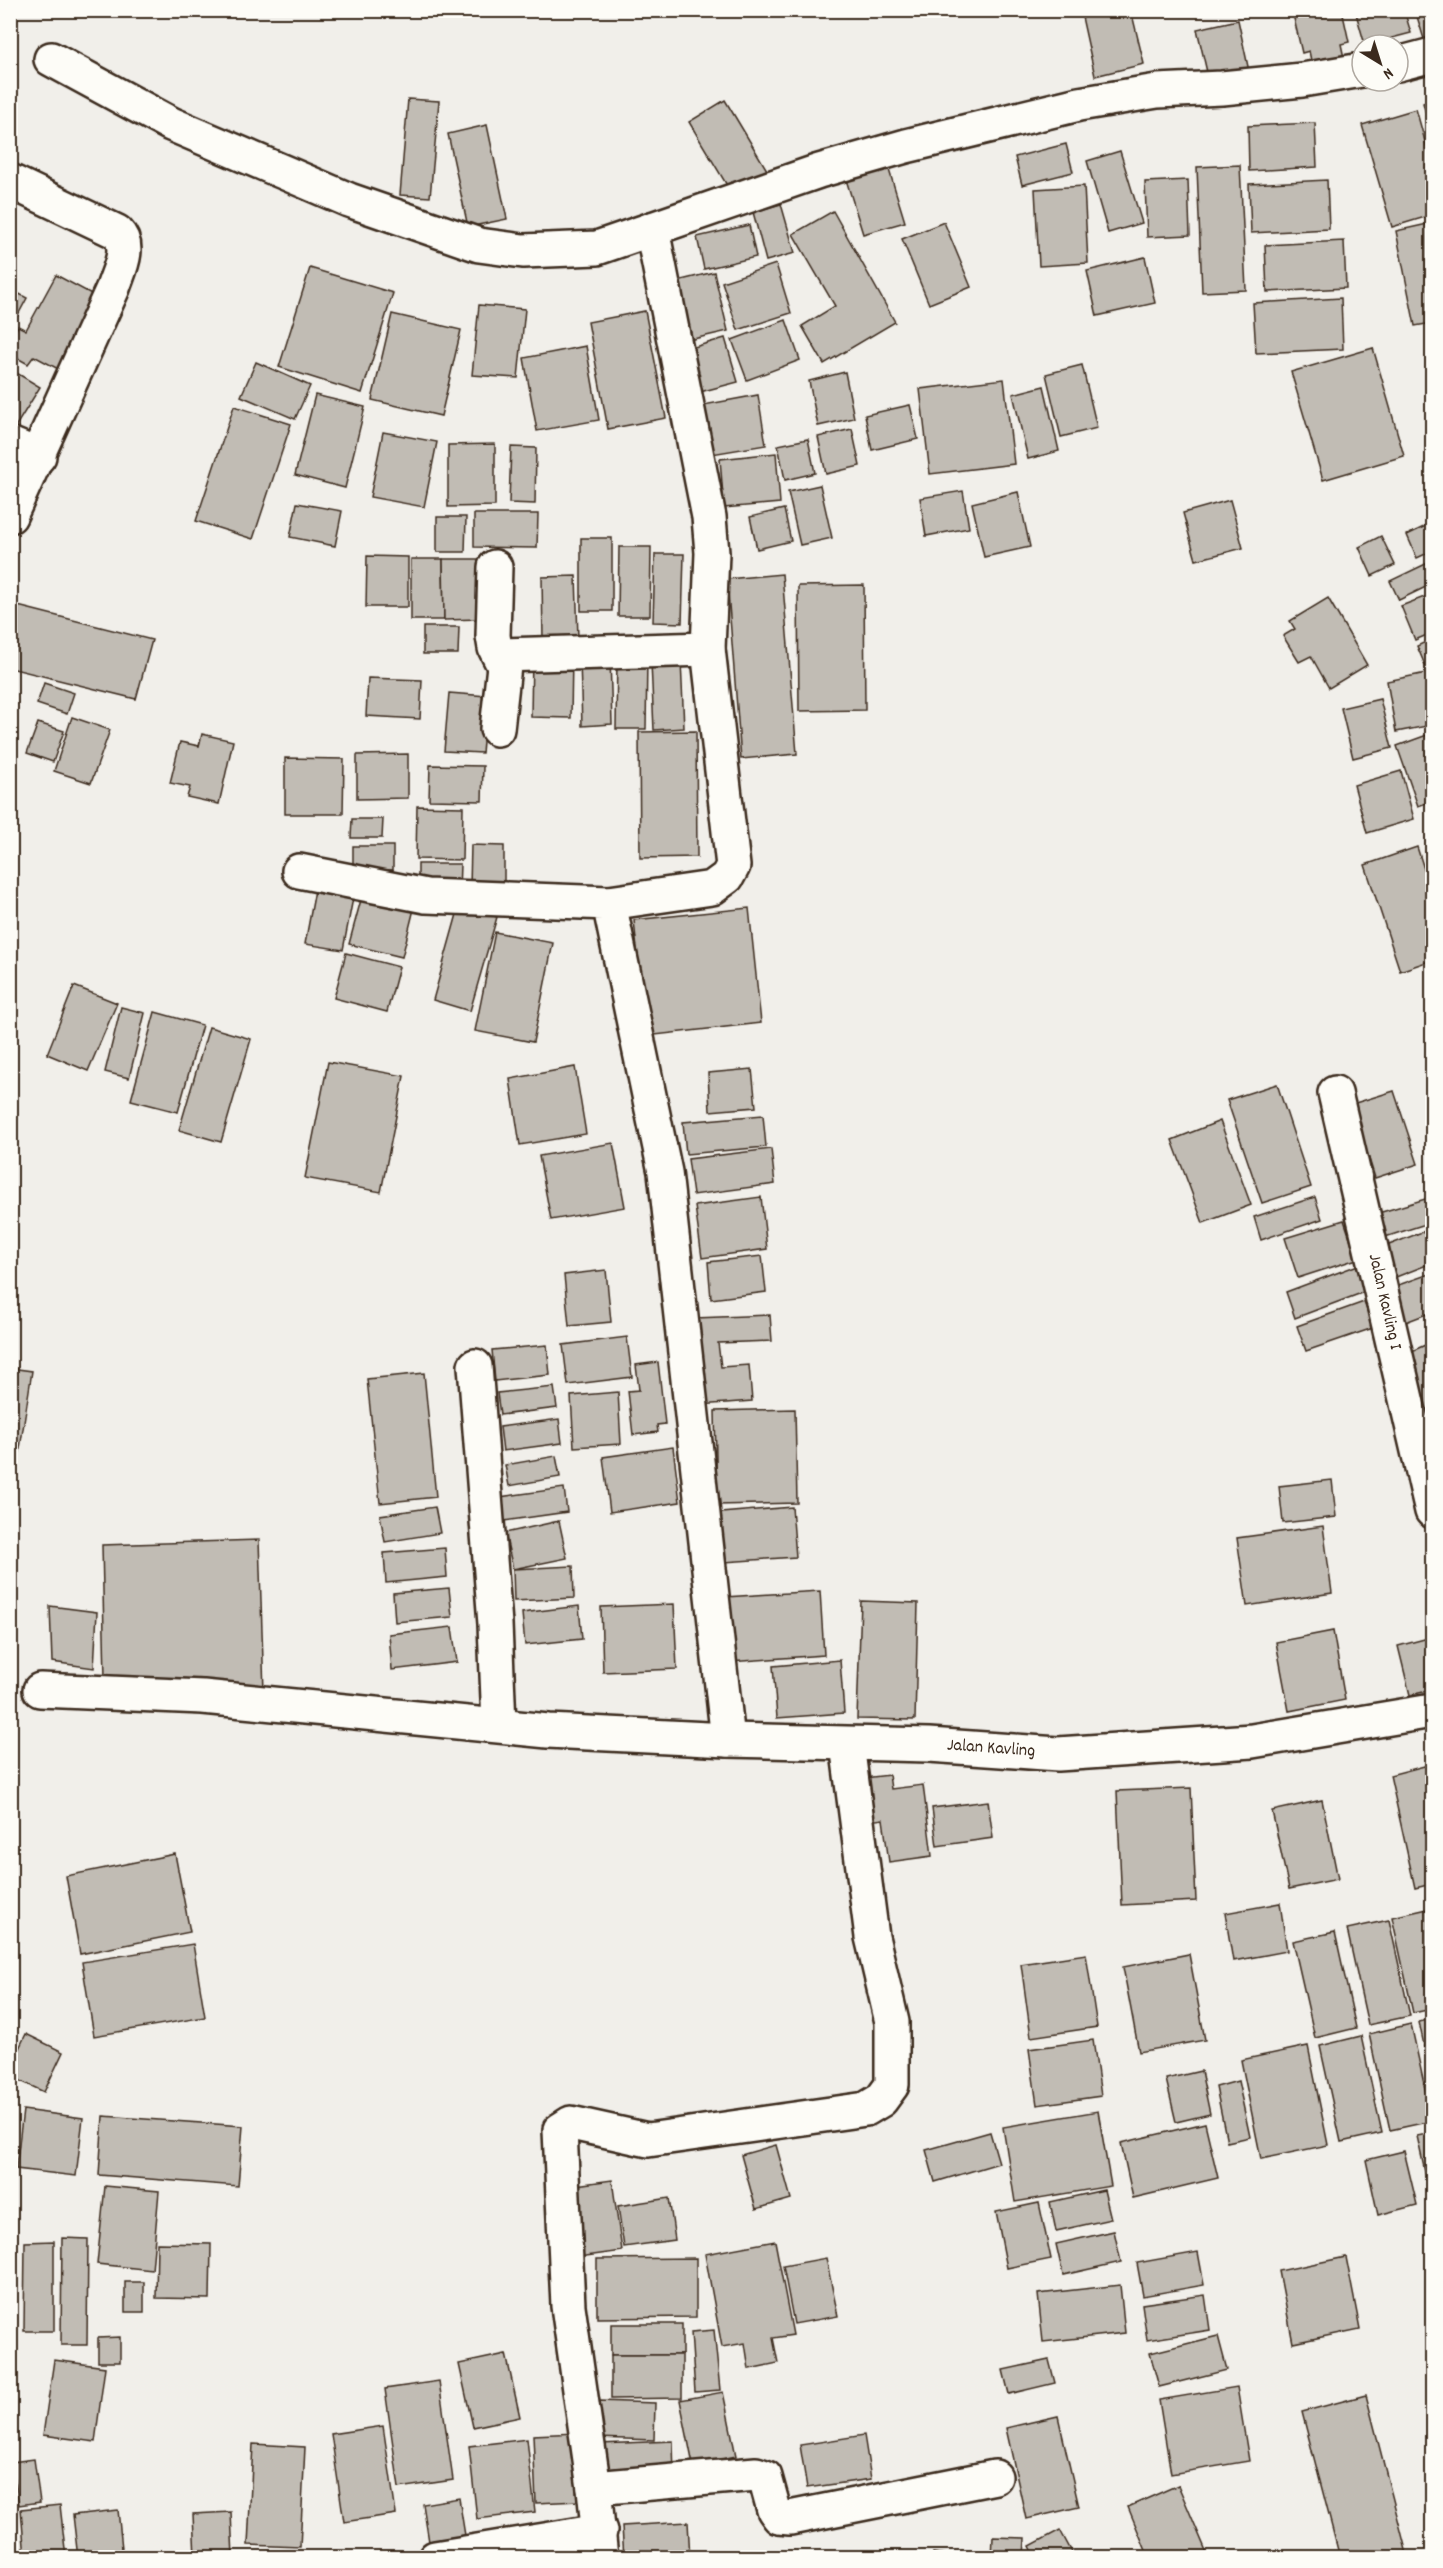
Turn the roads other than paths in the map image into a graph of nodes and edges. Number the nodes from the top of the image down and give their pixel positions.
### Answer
1 (1432, 55) edge
2 (51, 59) dead end
3 (1410, 61) edge
4 (1350, 72) edge
5 (10, 181) edge
6 (652, 229) junction
7 (25, 450) edge
8 (10, 516) edge
9 (495, 567) dead end
10 (708, 649) junction
11 (499, 655) junction
12 (496, 729) dead end
13 (299, 871) dead end
14 (609, 903) junction
15 (1335, 1093) dead end
16 (475, 1366) dead end
17 (1432, 1511) edge
18 (40, 1690) dead end
19 (1432, 1711) edge
20 (499, 1725) junction
21 (728, 1740) junction
22 (847, 1744) junction
23 (995, 2477) dead end
24 (594, 2488) junction
25 (600, 2544) edge
26 (435, 2558) edge

1 - 3 street
2 - 6 street
4 - 6 street
5 - 7 street
6 - 10 street
7 - 8 street
9 - 11 street
10 - 11 street
10 - 14 street
11 - 12 street
13 - 14 street
14 - 21 street
15 - 17 street, Jalan Kavling I
16 - 20 street
18 - 20 street, Jalan Kavling
19 - 22 street, Jalan Kavling
20 - 21 street, Jalan Kavling
21 - 22 street, Jalan Kavling
22 - 24 street
23 - 24 street
24 - 25 street
25 - 26 street

